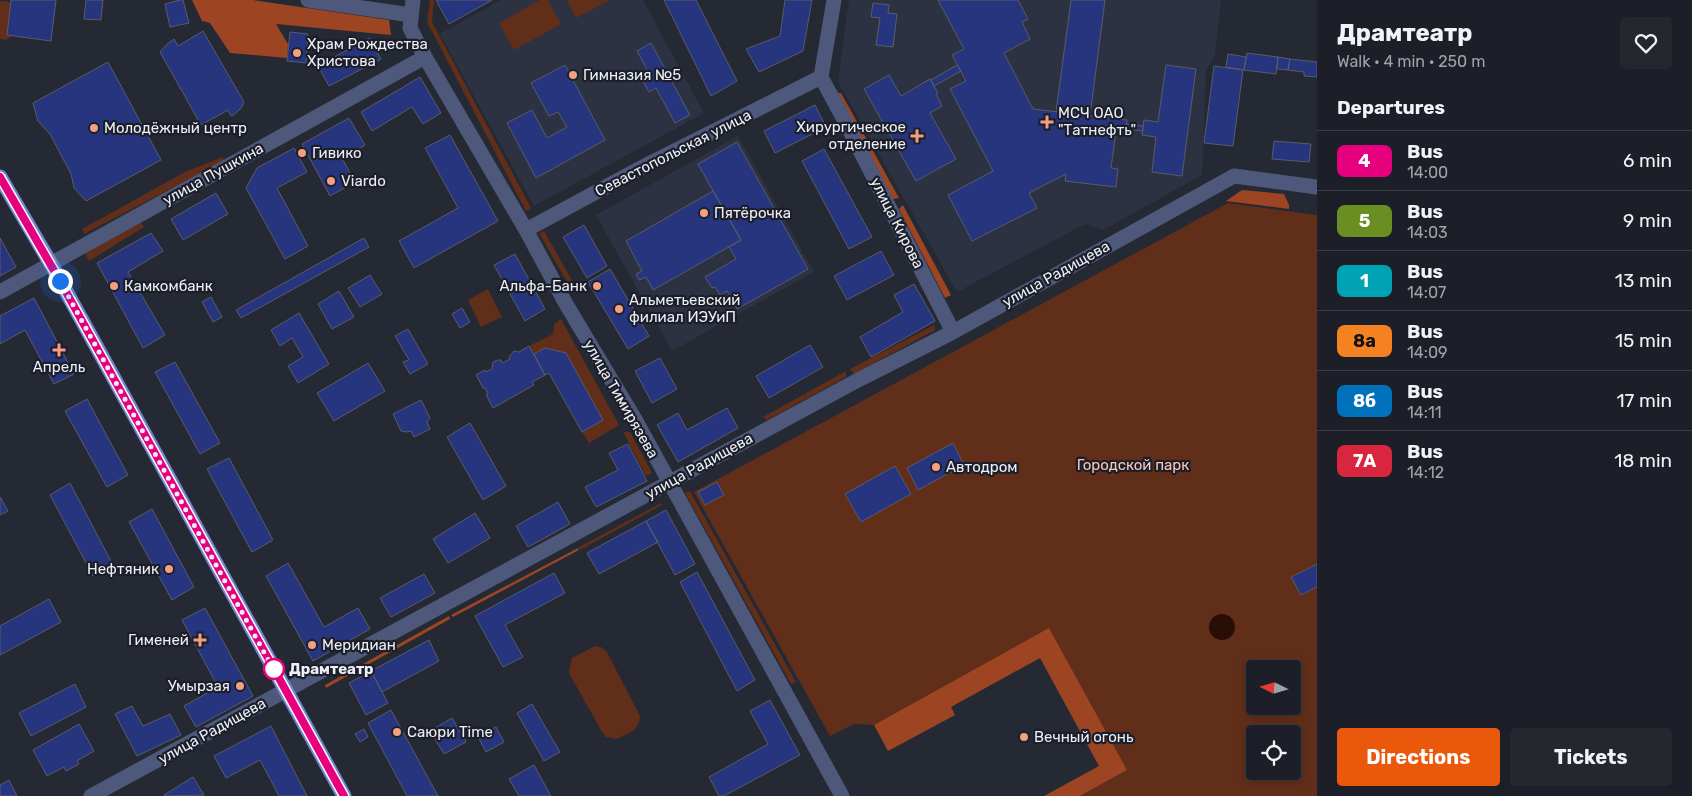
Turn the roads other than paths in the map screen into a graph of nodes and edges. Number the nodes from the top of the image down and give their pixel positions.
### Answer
1 (314, 0) edge
2 (834, 0) edge
3 (412, 7) edge
4 (425, 57) junction
5 (821, 78) junction
6 (0, 177) edge
7 (1317, 187) edge
8 (526, 230) junction
9 (51, 264) junction
10 (0, 292) edge
11 (953, 332) junction
12 (668, 483) junction
13 (286, 690) junction
14 (91, 796) edge
15 (344, 796) edge
16 (842, 796) edge

1 - 3 street
2 - 5 street
3 - 4 street, улица Тимирязева
4 - 8 street, улица Тимирязева
4 - 9 street, улица Пушкина
5 - 8 street, Севастопольская улица
5 - 11 street, улица Кирова
6 - 9 main road
7 - 11 street, улица Радищева
8 - 12 street, улица Тимирязева
9 - 10 street, улица Пушкина
9 - 13 main road
11 - 12 street, улица Радищева
12 - 13 street, улица Радищева
12 - 16 street, улица Тимирязева
13 - 14 street, улица Радищева
13 - 15 main road

